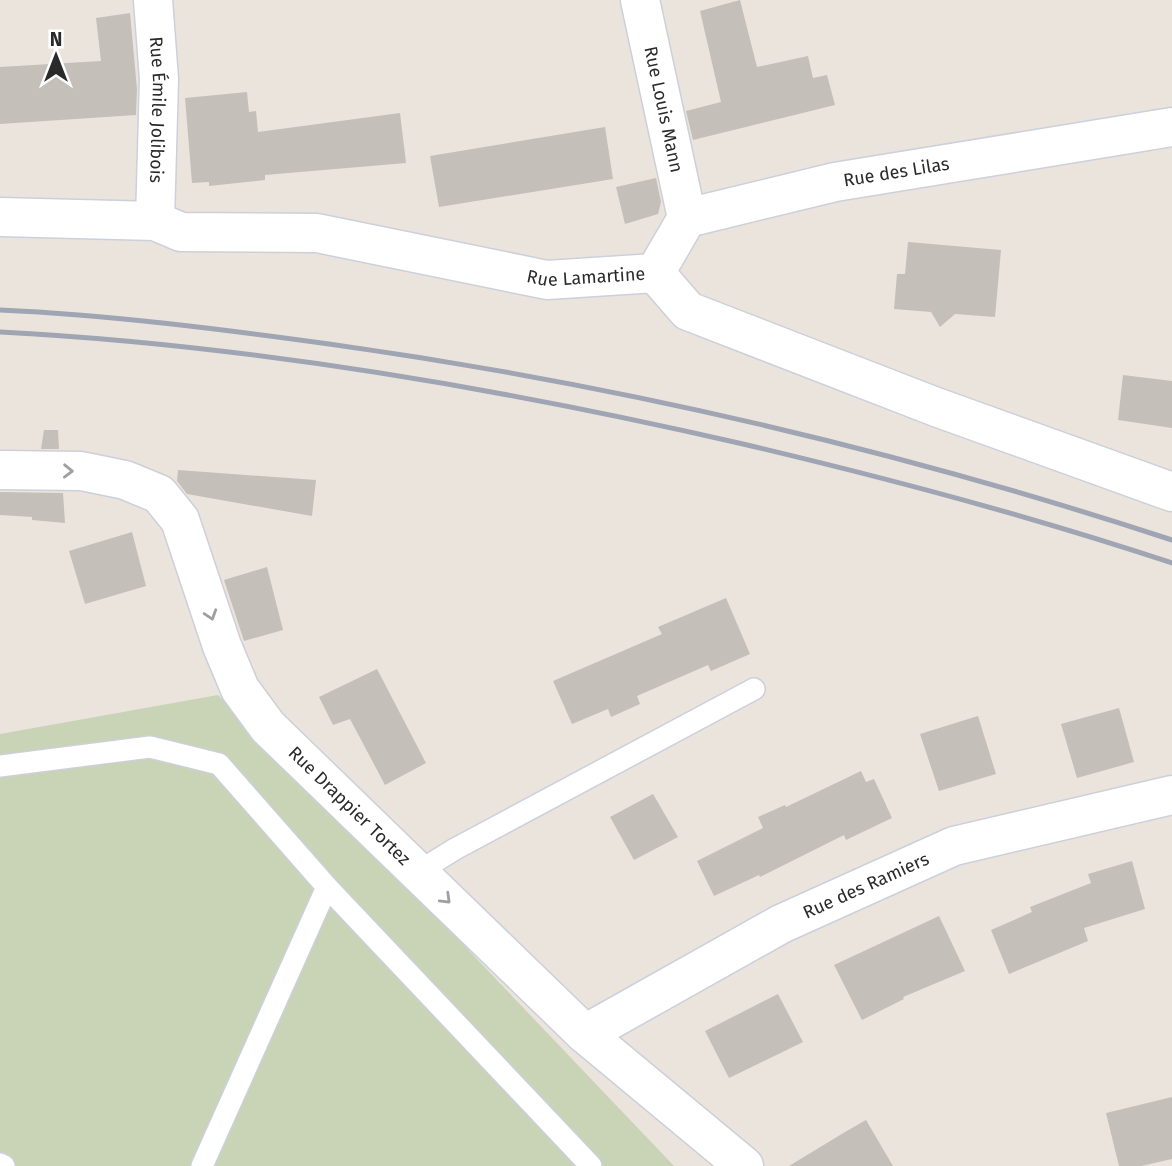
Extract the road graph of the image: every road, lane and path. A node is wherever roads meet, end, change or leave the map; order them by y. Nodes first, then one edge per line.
1 (153, 0) edge
2 (640, 0) edge
3 (1172, 127) edge
4 (0, 217) edge
5 (687, 218) junction
6 (155, 221) junction
7 (655, 273) junction
8 (0, 470) edge
9 (1172, 492) edge
10 (754, 689) dead end
11 (0, 766) edge
12 (1172, 795) edge
13 (418, 872) junction
14 (327, 887) junction
15 (585, 1034) junction
16 (202, 1166) edge
17 (591, 1166) edge
18 (744, 1166) edge

1 - 6 street, Rue Émile Jolibois
2 - 5 street, Rue Louis Mann
3 - 5 street, Rue des Lilas
4 - 6 street, Rue Lamartine
5 - 7 street
6 - 7 street, Rue Lamartine
7 - 9 street, Rue Lamartine
8 -> 13 street, Rue Drappier Tortez
10 - 13 lane
11 - 14 lane
12 - 15 street, Rue des Ramiers
13 -> 15 street, Rue Drappier Tortez
14 - 16 lane
14 - 17 lane
15 - 18 street, Rue Drappier Tortez

